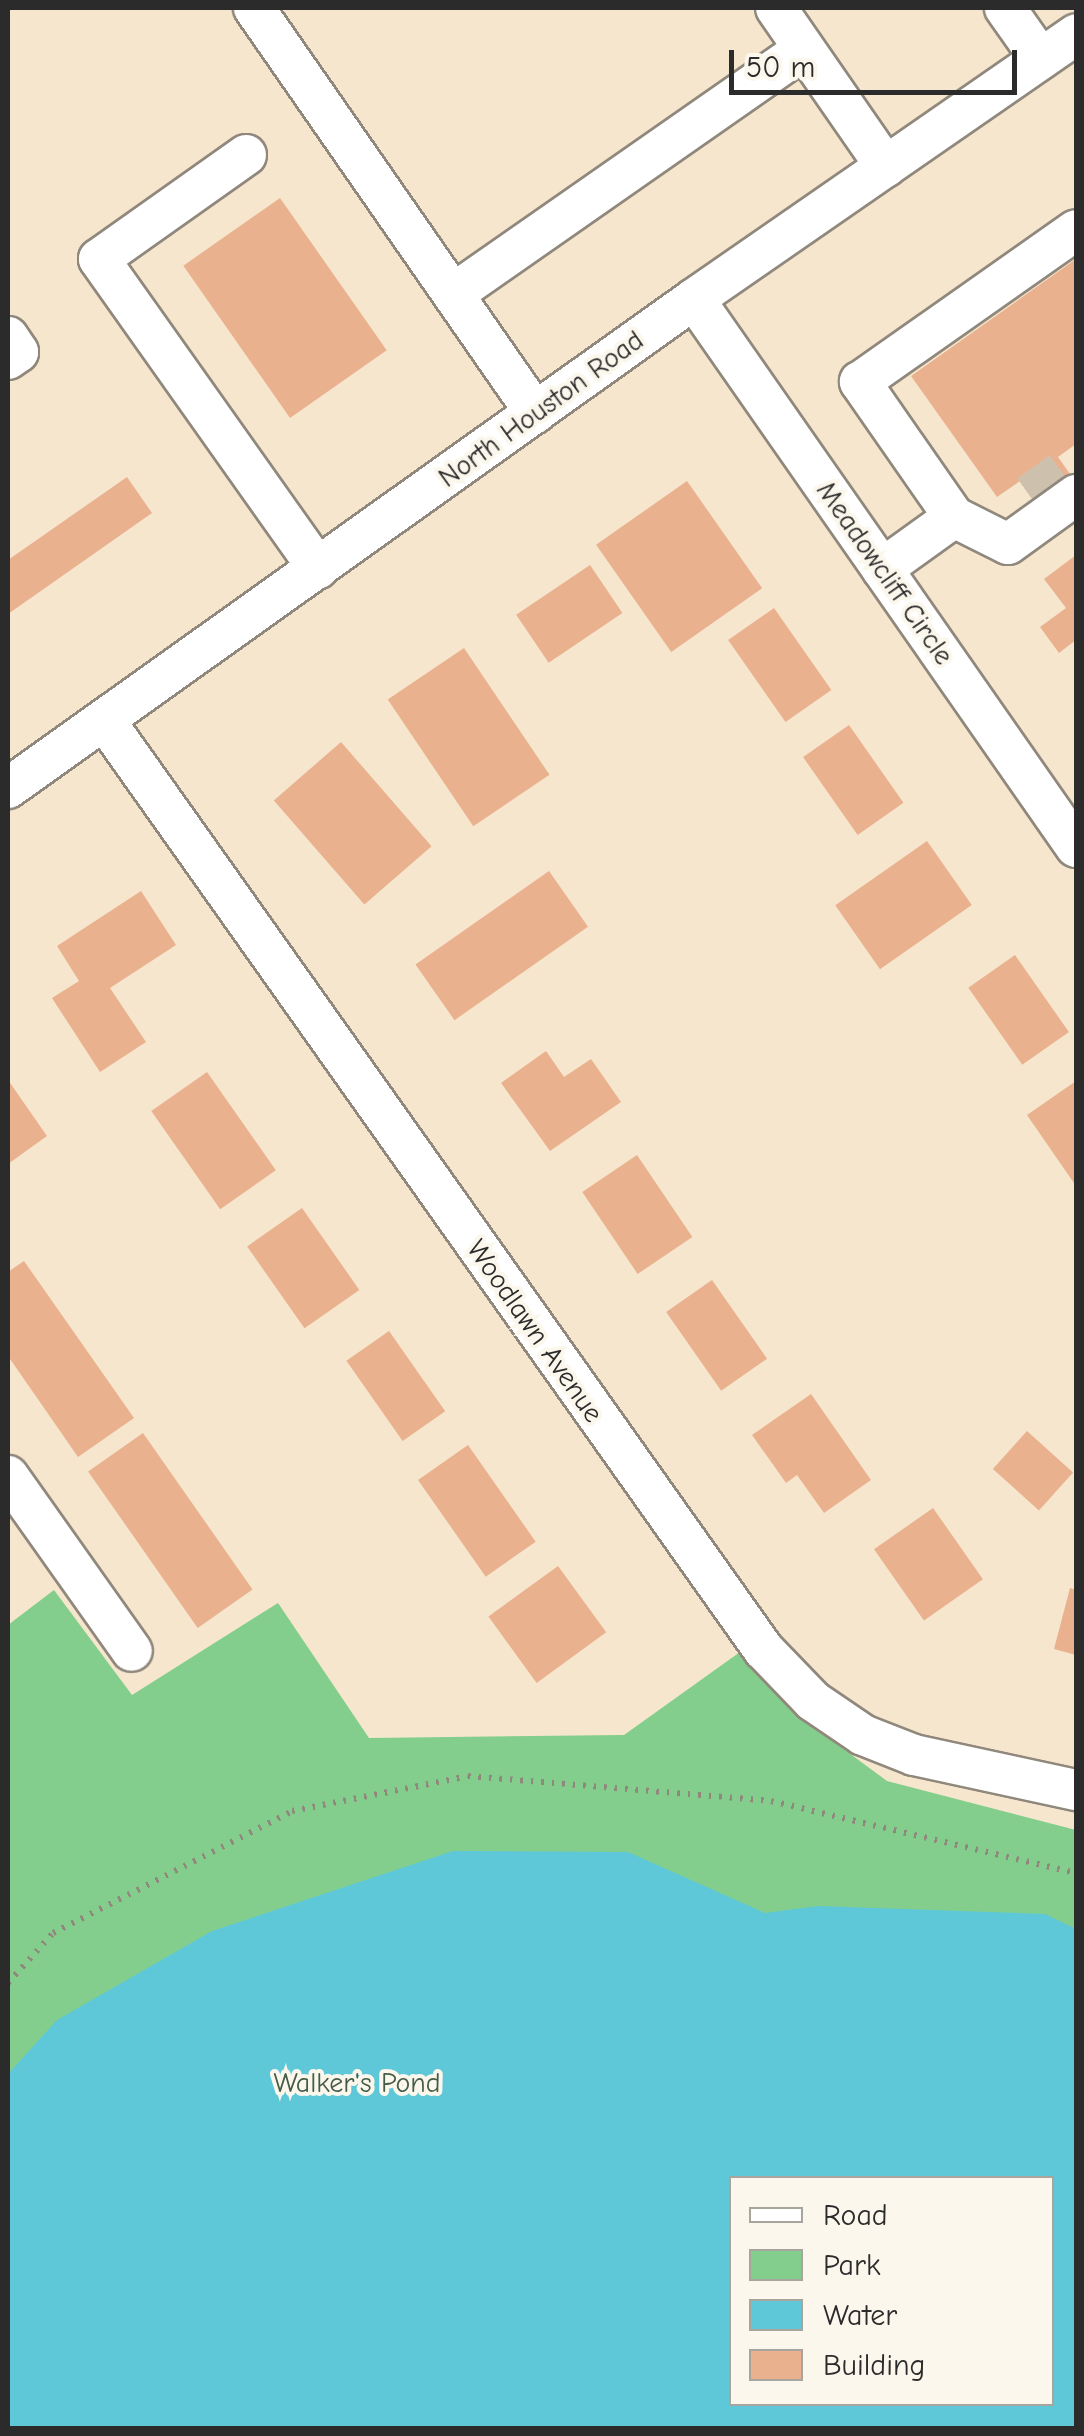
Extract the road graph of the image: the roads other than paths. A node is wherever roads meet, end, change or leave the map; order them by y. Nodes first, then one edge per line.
1 (254, 8) edge
2 (776, 8) edge
3 (1005, 8) edge
4 (804, 48) junction
5 (1065, 48) edge
6 (246, 156) dead end
7 (886, 166) junction
8 (1076, 230) edge
9 (453, 294) junction
10 (694, 299) junction
11 (8, 336) edge
12 (8, 360) edge
13 (536, 413) junction
14 (1073, 477) edge
15 (1030, 494) tunnel mouth
16 (954, 518) junction
17 (1008, 544) junction
18 (318, 568) junction
19 (882, 569) junction
20 (105, 722) junction
21 (8, 788) edge
22 (1076, 847) edge
23 (8, 1476) edge
24 (132, 1651) dead end
25 (1076, 1790) edge

1 - 9 street
2 - 4 street
3 - 5 street
4 - 7 street
4 - 9 street
5 - 7 street, North Houston Road
6 - 18 street
7 - 10 street, North Houston Road
8 - 16 street
9 - 13 street
10 - 13 street, North Houston Road
10 - 19 street, Meadowcliff Circle
11 - 12 street
13 - 18 street, North Houston Road
14 - 17 street
15 - 17 street
16 - 17 street
16 - 19 street
18 - 20 street, North Houston Road
19 - 22 street, Meadowcliff Circle
20 - 21 street, North Houston Road
20 - 25 street, Woodlawn Avenue
23 - 24 street

